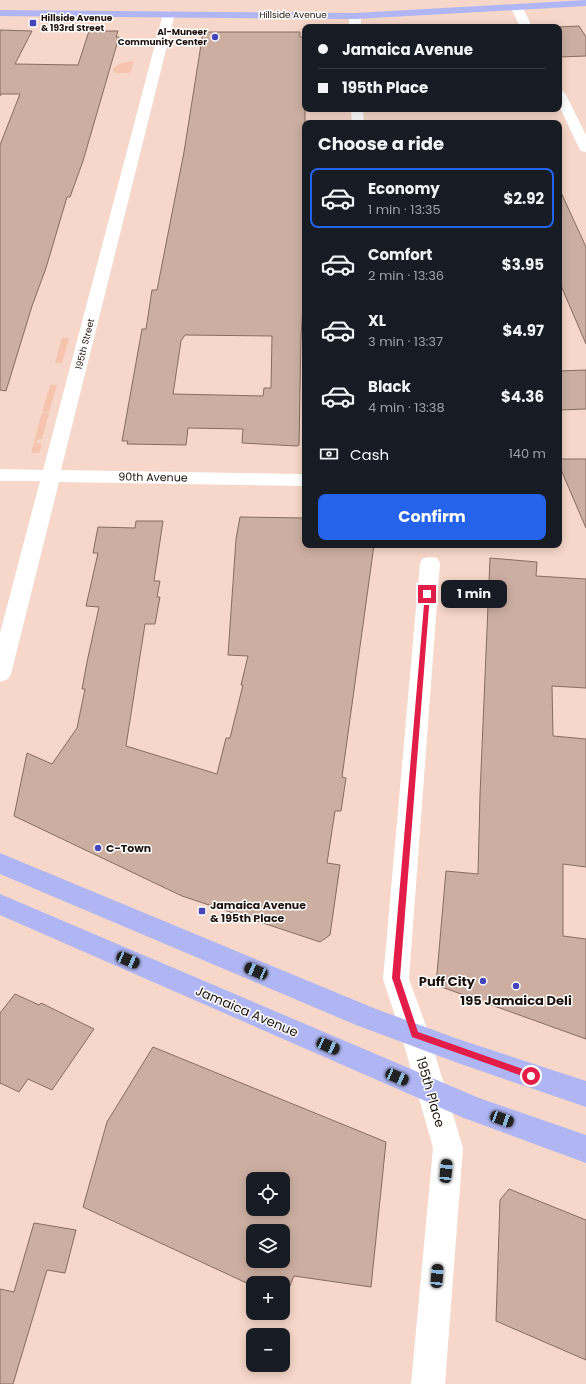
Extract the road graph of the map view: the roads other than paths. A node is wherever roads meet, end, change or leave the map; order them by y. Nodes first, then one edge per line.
1 (586, 3) edge
2 (517, 8) junction
3 (0, 13) edge
4 (169, 14) junction
5 (355, 21) edge
6 (525, 24) edge
7 (562, 99) edge
8 (586, 148) edge
9 (0, 475) edge
10 (52, 475) junction
11 (302, 480) edge
12 (430, 563) dead end
13 (0, 674) edge
14 (0, 863) edge
15 (0, 904) edge
16 (415, 1034) junction
17 (431, 1091) junction
18 (586, 1094) edge
19 (586, 1150) edge
20 (428, 1384) edge

1 - 2 main road, Hillside Avenue
2 - 5 main road, Hillside Avenue
2 - 6 street
3 - 4 main road, Hillside Avenue
4 - 5 main road, Hillside Avenue
4 - 10 street, 195th Street
7 - 8 street
9 - 10 street, 90th Avenue
10 - 11 street, 90th Avenue
10 - 13 street, 195th Street
12 - 16 street, 195th Place
14 - 16 main road
15 - 17 main road, Jamaica Avenue
16 - 17 street, 195th Place
16 - 18 main road
17 - 19 main road, Jamaica Avenue
17 - 20 street, 195th Place

